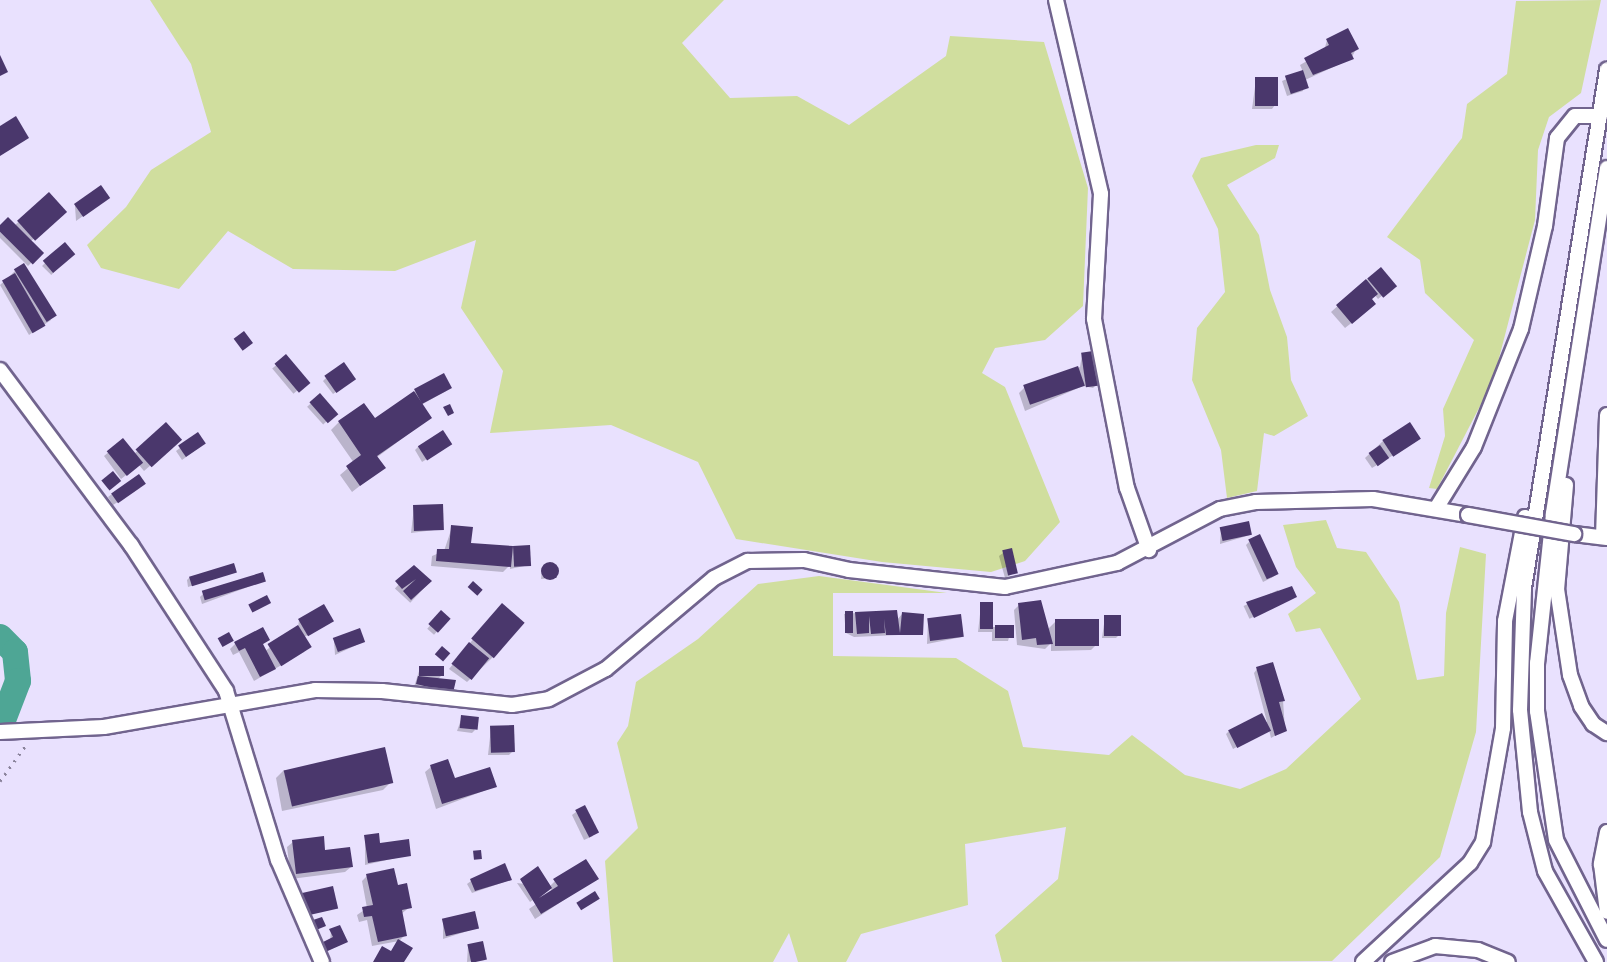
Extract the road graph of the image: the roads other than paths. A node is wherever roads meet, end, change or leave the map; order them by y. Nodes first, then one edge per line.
1 (1056, 0) edge
2 (1607, 70) edge
3 (1600, 116) junction
4 (1607, 168) edge
5 (0, 370) edge
6 (1552, 397) junction
7 (1572, 413) junction
8 (1607, 415) edge
9 (1606, 488) edge
10 (1437, 507) junction
11 (1605, 538) edge
12 (1149, 550) junction
13 (231, 704) junction
14 (7, 732) edge
15 (1607, 733) edge
16 (1607, 832) edge
17 (1607, 912) edge
18 (1607, 940) edge
19 (322, 962) edge
20 (1363, 962) edge
21 (1392, 962) edge
22 (1508, 962) edge
23 (1596, 962) edge

1 - 12 street
2 - 3 street
3 - 6 street
3 - 10 street
4 - 7 street
5 - 13 street
6 - 20 street
6 - 23 street
7 - 15 street
7 - 18 street
8 - 9 street
9 - 11 street
10 - 11 street, bridge
10 - 12 street
12 - 13 street
13 - 14 street
13 - 19 street
16 - 17 street
21 - 22 street

